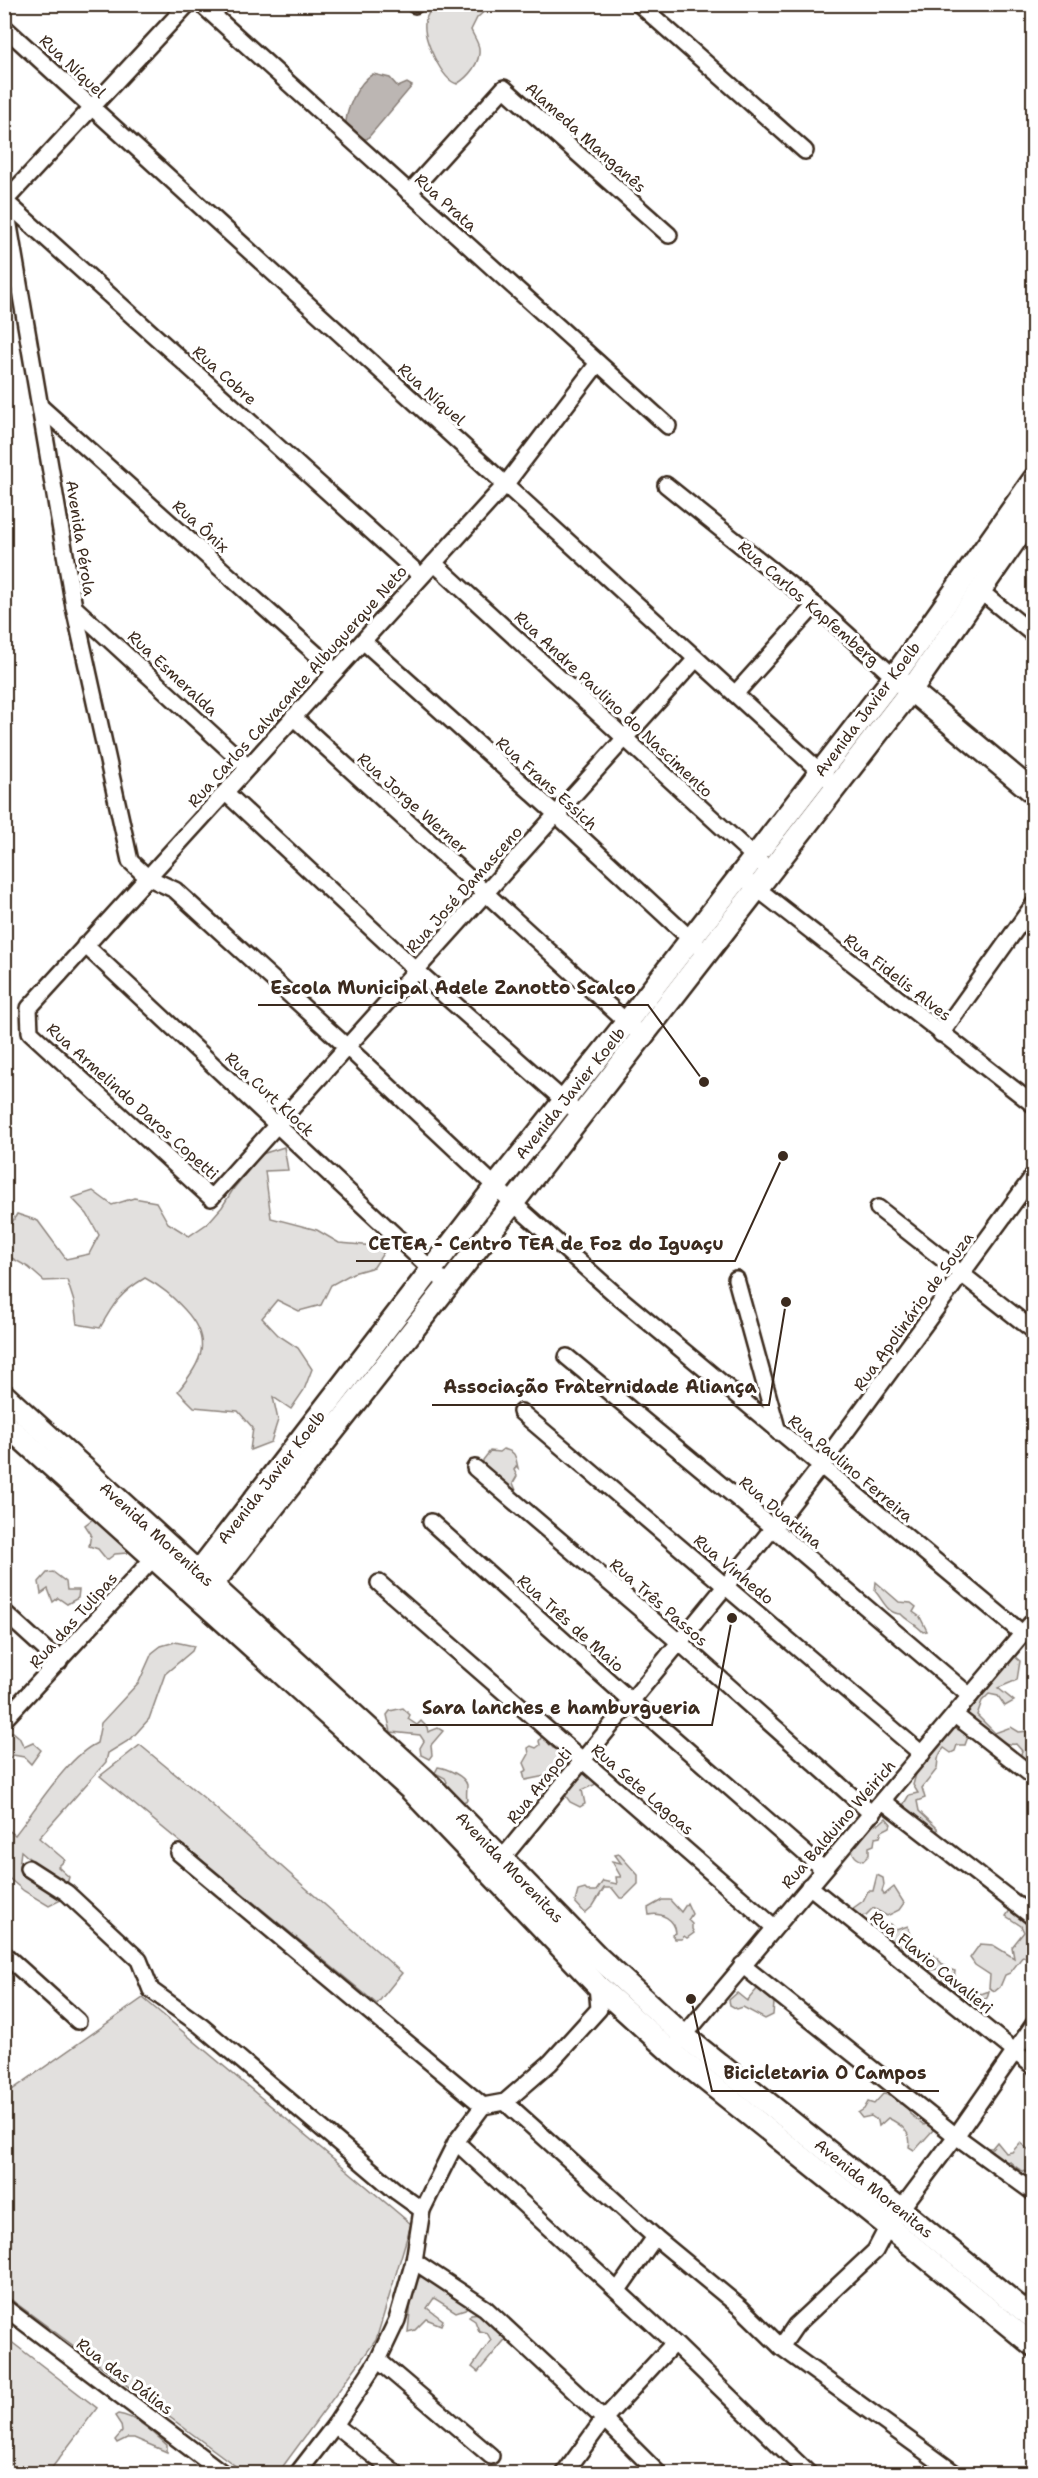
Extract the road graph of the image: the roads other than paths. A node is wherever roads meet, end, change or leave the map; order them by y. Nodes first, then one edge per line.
1 (188, 4) edge
2 (201, 4) edge
3 (639, 4) edge
4 (4, 27) edge
5 (93, 109) junction
6 (805, 151) dead end
7 (410, 193) junction
8 (5, 200) edge
9 (669, 235) dead end
10 (598, 363) junction
11 (42, 408) junction
12 (668, 426) dead end
13 (1034, 479) edge
14 (505, 485) junction
15 (666, 485) dead end
16 (1034, 513) edge
17 (434, 563) junction
18 (422, 576) junction
19 (980, 590) junction
20 (815, 605) junction
21 (74, 607) junction
22 (1034, 635) edge
23 (363, 641) junction
24 (696, 659) junction
25 (335, 671) junction
26 (894, 676) junction
27 (911, 690) junction
28 (735, 694) junction
29 (293, 717) junction
30 (624, 739) junction
31 (248, 766) junction
32 (828, 779) junction
33 (225, 792) junction
34 (1034, 793) edge
35 (556, 814) junction
36 (755, 873) junction
37 (147, 877) junction
38 (486, 893) junction
39 (1034, 904) edge
40 (85, 945) junction
41 (698, 946) junction
42 (416, 970) junction
43 (634, 1029) junction
44 (30, 1032) joint
45 (941, 1034) junction
46 (347, 1047) junction
47 (564, 1101) junction
48 (1034, 1105) edge
49 (581, 1115) junction
50 (276, 1125) junction
51 (1034, 1175) edge
52 (496, 1186) junction
53 (211, 1198) joint
54 (513, 1203) junction
55 (878, 1209) dead end
56 (431, 1269) junction
57 (962, 1274) junction
58 (736, 1279) dead end
59 (448, 1285) junction
60 (1034, 1330) edge
61 (567, 1357) dead end
62 (4, 1395) edge
63 (521, 1412) dead end
64 (4, 1423) edge
65 (778, 1432) junction
66 (820, 1467) junction
67 (475, 1468) dead end
68 (431, 1522) dead end
69 (773, 1528) junction
70 (160, 1551) junction
71 (379, 1583) dead end
72 (199, 1586) junction
73 (727, 1586) junction
74 (4, 1612) edge
75 (1030, 1626) edge
76 (680, 1643) junction
77 (59, 1662) junction
78 (970, 1696) junction
79 (631, 1701) junction
80 (955, 1715) junction
81 (4, 1720) edge
82 (922, 1754) junction
83 (583, 1760) junction
84 (1034, 1777) edge
85 (883, 1801) junction
86 (872, 1814) junction
87 (179, 1853) dead end
88 (496, 1866) junction
89 (28, 1868) dead end
90 (823, 1869) junction
91 (808, 1886) junction
92 (1034, 1918) edge
93 (774, 1928) junction
94 (4, 1954) edge
95 (742, 1965) junction
96 (597, 1985) junction
97 (78, 2021) dead end
98 (1034, 2024) edge
99 (677, 2044) junction
100 (1014, 2051) junction
101 (1034, 2067) edge
102 (505, 2102) junction
103 (483, 2106) junction
104 (956, 2136) junction
105 (456, 2142) junction
106 (1034, 2193) edge
107 (422, 2210) junction
108 (894, 2217) junction
109 (655, 2237) junction
110 (414, 2261) junction
111 (618, 2290) junction
112 (4, 2307) edge
113 (1034, 2319) edge
114 (674, 2343) junction
115 (1034, 2346) edge
116 (781, 2347) junction
117 (378, 2360) junction
118 (604, 2419) junction
119 (335, 2425) junction
120 (491, 2456) dead end
121 (224, 2474) edge
122 (297, 2474) edge
123 (397, 2474) edge
124 (564, 2474) edge
125 (659, 2474) edge
126 (809, 2474) edge
127 (956, 2474) edge

1 - 5 street
2 - 7 street, Rua Prata
3 - 6 street
4 - 5 street, Rua Níquel
5 - 8 street
5 - 14 street, Rua Níquel
7 - 9 street, Alameda Manganês
7 - 10 street, Rua Prata
8 - 11 street, Avenida Pérola
8 - 18 street, Rua Cobre
10 - 12 street, Rua Prata
10 - 14 street, Rua Carlos Calvacante Albuquerque Neto
11 - 21 street, Avenida Pérola
11 - 25 street, Rua Ônix
13 - 26 street, Avenida Javier Koelb
14 - 17 street, Rua Carlos Calvacante Albuquerque Neto
14 - 24 street, Rua Níquel
15 - 20 street, Rua Carlos Kapfemberg
16 - 19 street, Avenida Javier Koelb
17 - 18 street, Rua Carlos Calvacante Albuquerque Neto
17 - 30 street, Rua Andre Paulino do Nascimento
18 - 23 street, Rua Carlos Calvacante Albuquerque Neto
19 - 22 street
19 - 27 street, Avenida Javier Koelb
20 - 26 street, Rua Carlos Kapfemberg
20 - 28 street
21 - 31 street, Rua Esmeralda
21 - 37 street, Avenida Pérola
23 - 25 street, Rua Carlos Calvacante Albuquerque Neto
23 - 35 street, Rua Frans Essich
24 - 28 street, Rua Níquel
24 - 30 street, Rua José Damasceno
25 - 29 street, Rua Carlos Calvacante Albuquerque Neto
26 - 27 street, Rua Carlos Kapfemberg
26 - 32 street, Avenida Javier Koelb
27 - 32 street, Avenida Javier Koelb
27 - 34 street, Rua Carlos Kapfemberg
28 - 32 street, Rua Níquel
29 - 31 street, Rua Carlos Calvacante Albuquerque Neto
29 - 38 street, Rua Jorge Werner
30 - 35 street, Rua José Damasceno
30 - 36 street, Rua Andre Paulino do Nascimento
31 - 33 street, Rua Carlos Calvacante Albuquerque Neto
32 - 36 street, Avenida Javier Koelb
33 - 37 street, Rua Carlos Calvacante Albuquerque Neto
33 - 42 street
35 - 38 street, Rua José Damasceno
35 - 41 street, Rua Frans Essich
36 - 41 street, Avenida Javier Koelb
36 - 45 street, Rua Fidelis Alves
37 - 40 street, Rua Carlos Calvacante Albuquerque Neto
37 - 46 street, Rua Paulino Ferreira
38 - 42 street, Rua José Damasceno
38 - 43 street, Rua Jorge Werner
39 - 45 street
40 - 44 street, Rua Carlos Calvacante Albuquerque Neto
40 - 50 street, Rua Curt Klock
41 - 43 street, Avenida Javier Koelb
42 - 46 street, Rua José Damasceno
42 - 47 street
43 - 47 street, Avenida Javier Koelb
43 - 49 street, Avenida Javier Koelb
44 - 53 street, Rua Armelindo Daros Copetti
45 - 48 street, Rua Fidelis Alves
46 - 50 street, Rua José Damasceno
46 - 52 street, Rua Paulino Ferreira
47 - 49 street
47 - 52 street, Avenida Javier Koelb
49 - 54 street, Avenida Javier Koelb
50 - 53 street, Rua José Damasceno
50 - 56 street, Rua Curt Klock
51 - 57 street, Rua Apolinário de Souza
52 - 54 street, Rua Paulino Ferreira
52 - 56 street, Avenida Javier Koelb
54 - 59 street, Avenida Javier Koelb
54 - 65 street, Rua Paulino Ferreira
55 - 57 street
56 - 59 street, Rua Curt Klock
56 - 72 street, Avenida Javier Koelb
57 - 60 street
57 - 66 street, Rua Apolinário de Souza
58 - 65 street
59 - 72 street, Avenida Javier Koelb
61 - 69 street, Rua Duartina
62 - 70 street, Avenida Morenitas
63 - 73 street, Rua Vinhedo
64 - 70 street, Avenida Morenitas
65 - 66 street, Rua Paulino Ferreira
66 - 69 street, Rua Arapoti
66 - 75 street, Rua Paulino Ferreira
67 - 76 street, Rua Três Passos
68 - 79 street, Rua Três de Maio
69 - 73 street, Rua Arapoti
69 - 78 street, Rua Duartina
70 - 72 street, Avenida Morenitas
70 - 77 street, Rua das Tulipas
71 - 83 street, Rua Sete Lagoas
72 - 88 street, Avenida Morenitas
73 - 76 street, Rua Arapoti
73 - 82 street, Rua Vinhedo
74 - 77 street
75 - 78 street, Rua Balduino Weirich
76 - 79 street, Rua Arapoti
76 - 86 street, Rua Três Passos
77 - 81 street, Rua das Tulipas
78 - 80 street, Rua Balduino Weirich
79 - 83 street, Rua Arapoti
79 - 90 street, Rua Três de Maio
80 - 82 street, Rua Balduino Weirich
80 - 84 street
82 - 85 street, Rua Balduino Weirich
83 - 88 street, Rua Arapoti
83 - 93 street, Rua Sete Lagoas
85 - 86 street, Rua Balduino Weirich
85 - 92 street
86 - 90 street, Rua Balduino Weirich
87 - 103 street
88 - 96 street, Avenida Morenitas
88 - 99 street, Avenida Morenitas
89 - 107 street
90 - 91 street, Rua Balduino Weirich
91 - 93 street, Rua Balduino Weirich
91 - 100 street, Rua Flavio Cavalieri
93 - 95 street, Rua Balduino Weirich
94 - 97 street
95 - 99 street, Rua Balduino Weirich
95 - 104 street
96 - 99 street, Avenida Morenitas
96 - 102 street
98 - 100 street
99 - 108 street, Avenida Morenitas
100 - 101 street, Rua Flavio Cavalieri
100 - 104 street
102 - 103 street
102 - 109 street
103 - 105 street
104 - 106 street
104 - 108 street
105 - 107 street
105 - 111 street
107 - 110 street
108 - 113 street, Avenida Morenitas
108 - 115 street, Avenida Morenitas
108 - 116 street
109 - 111 street
109 - 116 street
110 - 117 street
110 - 118 street
111 - 114 street
112 - 121 street, Rua das Dálias
114 - 118 street
114 - 126 street
116 - 127 street
117 - 119 street
117 - 120 street
118 - 124 street
118 - 125 street
119 - 122 street
119 - 123 street

